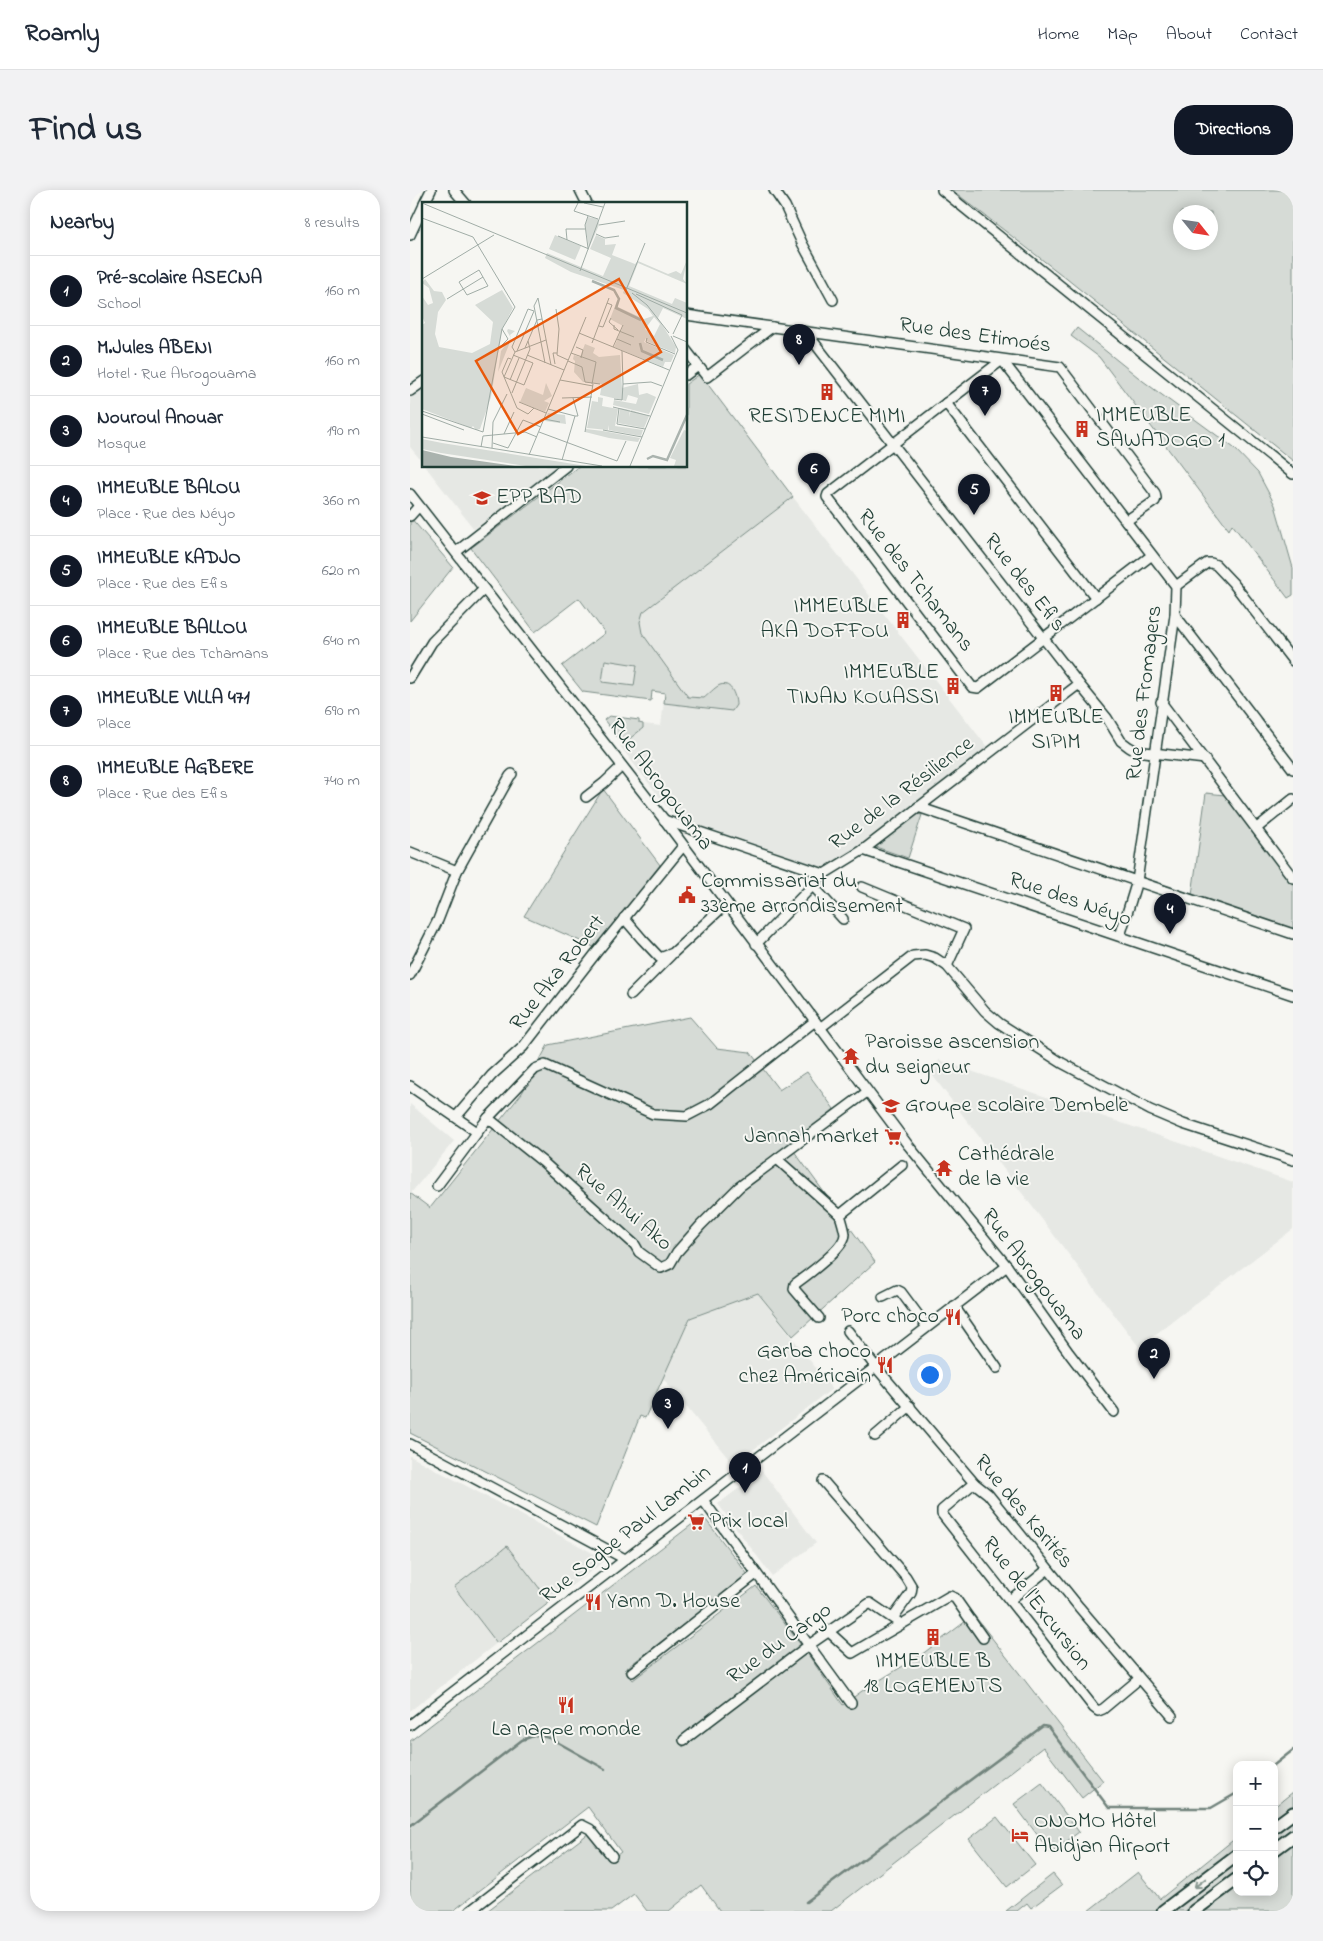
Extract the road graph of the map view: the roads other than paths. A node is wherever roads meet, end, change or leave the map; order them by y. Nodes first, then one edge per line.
1 (431, 190) edge
2 (454, 190) edge
3 (580, 190) edge
4 (774, 190) edge
5 (942, 190) edge
6 (425, 202) edge
7 (464, 202) edge
8 (586, 202) edge
9 (422, 208) edge
10 (410, 235) edge
11 (833, 300) dead end
12 (688, 315) edge
13 (772, 327) junction
14 (806, 332) junction
15 (688, 353) edge
16 (1002, 360) junction
17 (698, 366) junction
18 (688, 374) edge
19 (422, 382) edge
20 (410, 391) edge
21 (946, 402) junction
22 (892, 444) junction
23 (563, 468) edge
24 (1293, 474) edge
25 (410, 494) edge
26 (419, 506) junction
27 (410, 516) edge
28 (1126, 521) junction
29 (456, 552) junction
30 (1152, 555) junction
31 (1176, 586) junction
32 (484, 589) junction
33 (1096, 598) junction
34 (1176, 615) junction
35 (1043, 638) junction
36 (1293, 661) edge
37 (410, 678) edge
38 (1079, 684) junction
39 (1161, 702) junction
40 (1156, 754) junction
41 (1205, 759) junction
42 (622, 766) junction
43 (1293, 769) edge
44 (512, 774) dead end
45 (586, 797) dead end
46 (1293, 799) edge
47 (918, 807) junction
48 (664, 820) junction
49 (1257, 828) junction
50 (683, 846) junction
51 (863, 850) junction
52 (410, 852) edge
53 (457, 871) junction
54 (824, 874) junction
55 (1293, 878) edge
56 (1137, 881) junction
57 (813, 886) junction
58 (862, 887) dead end
59 (726, 904) junction
60 (624, 918) junction
61 (843, 919) dead end
62 (1293, 934) edge
63 (1120, 936) junction
64 (756, 944) junction
65 (673, 953) junction
66 (947, 966) junction
67 (410, 975) edge
68 (631, 995) dead end
69 (1293, 995) edge
70 (817, 1025) junction
71 (410, 1086) edge
72 (867, 1092) junction
73 (456, 1117) junction
74 (488, 1118) junction
75 (477, 1132) junction
76 (777, 1159) junction
77 (1293, 1160) edge
78 (902, 1165) dead end
79 (437, 1186) dead end
80 (840, 1214) junction
81 (1007, 1266) junction
82 (883, 1297) dead end
83 (954, 1306) junction
84 (819, 1318) dead end
85 (927, 1327) junction
86 (848, 1331) dead end
87 (875, 1366) junction
88 (997, 1368) dead end
89 (910, 1406) junction
90 (1114, 1412) dead end
91 (875, 1436) dead end
92 (410, 1444) edge
93 (823, 1481) dead end
94 (974, 1483) junction
95 (703, 1500) junction
96 (625, 1560) junction
97 (1048, 1568) junction
98 (756, 1574) junction
99 (1010, 1600) junction
100 (897, 1621) junction
101 (828, 1632) junction
102 (983, 1638) dead end
103 (809, 1645) junction
104 (632, 1672) dead end
105 (1139, 1679) junction
106 (851, 1702) dead end
107 (1172, 1716) dead end
108 (410, 1725) edge
109 (684, 1740) dead end
110 (1293, 1813) edge
111 (1278, 1824) edge
112 (1293, 1836) edge
113 (1278, 1847) edge
114 (612, 1856) dead end
115 (1233, 1858) edge
116 (1233, 1882) edge
117 (470, 1911) edge
118 (1163, 1911) edge
119 (1194, 1911) edge

1 - 6 street
2 - 7 street
3 - 8 street
4 - 11 street
5 - 24 street
9 - 10 street
12 - 13 street, Rue des Etimoés
13 - 14 street, Rue des Etimoés
13 - 17 street
14 - 16 street, Rue des Etimoés
14 - 22 street, Rue des Efis
15 - 17 street
16 - 21 street, Rue des Tchamans
16 - 28 street, Rue des Fromagers
16 - 28 street, Rue des Etimoés
17 - 18 street
19 - 20 street
21 - 22 street, Rue des Tchamans
21 - 33 street
22 - 35 street, Rue des Efis
22 - 35 street, Rue des Tchamans
23 - 29 street
25 - 26 street, Rue Abrogouama
26 - 27 street
26 - 29 street, Rue Abrogouama
28 - 30 street, Rue des Fromagers
29 - 32 street, Rue Abrogouama
30 - 31 street, Rue des Fromagers
30 - 33 street, Rue des Tchamans
31 - 34 street, Rue des Fromagers
31 - 36 street
32 - 37 street
32 - 42 street, Rue Abrogouama
33 - 35 street, Rue des Tchamans
34 - 39 street, Rue des Fromagers
34 - 43 street
35 - 38 street, Rue des Efis
38 - 40 street, Rue des Efis
38 - 47 street, Rue de la Résilience
39 - 40 street, Rue des Fromagers
39 - 41 street
40 - 41 street, Rue des Efis
40 - 56 street, Rue des Fromagers
41 - 49 street
42 - 45 street
42 - 48 street, Rue Abrogouama
44 - 53 street
46 - 49 street
47 - 51 street, Rue de la Résilience
47 - 56 street, Rue des Néyo
48 - 50 street, Rue Abrogouama
48 - 54 street
49 - 55 street
50 - 59 street, Rue Abrogouama
50 - 60 street, Rue Aka Robert
51 - 54 street, Rue de la Résilience
51 - 63 street, Rue des Néyo
52 - 53 street
53 - 67 street
54 - 57 street, Rue de la Résilience
56 - 62 street, Rue des Néyo
56 - 63 street, Rue des Fromagers
57 - 61 street
57 - 64 street, Rue de la Résilience
58 - 66 street
59 - 64 street, Rue Abrogouama
59 - 65 street
60 - 65 street
60 - 73 street, Rue Aka Robert
63 - 69 street, Rue des Néyo
64 - 70 street, Rue Abrogouama
65 - 68 street
66 - 70 street
66 - 77 street
70 - 72 street, Rue Abrogouama
70 - 74 street
71 - 73 street
72 - 76 street, Rue Ahui Ako
72 - 81 street, Rue Abrogouama
73 - 75 street
74 - 75 street
74 - 76 street, Rue Ahui Ako
75 - 79 street
76 - 80 street
78 - 80 street
80 - 84 street
81 - 83 street, Rue Sogbe Paul Lambin
81 - 90 street, Rue Abrogouama
82 - 85 street
83 - 85 street, Rue Sogbe Paul Lambin
83 - 88 street
85 - 87 street, Rue Sogbe Paul Lambin
86 - 87 street, Rue des Karités
87 - 89 street, Rue des Karités
87 - 95 street, Rue Sogbe Paul Lambin
89 - 91 street
89 - 94 street, Rue des Karités
92 - 96 street
93 - 100 street
94 - 97 street, Rue des Karités
94 - 99 street, Rue de l'Excursion
95 - 96 street, Rue Sogbe Paul Lambin
95 - 98 street
96 - 108 street, Rue Sogbe Paul Lambin
97 - 99 street
97 - 105 street, Rue des Karités
98 - 103 street
98 - 104 street
99 - 105 street, Rue de l'Excursion
100 - 101 street, Rue du Cargo
100 - 101 street
100 - 102 street
101 - 103 street, Rue du Cargo
103 - 106 street
103 - 109 street, Rue du Cargo
105 - 107 street, Rue des Karités
110 - 111 main road
112 - 113 main road
114 - 117 street
115 -> 118 main road
116 - 119 main road

